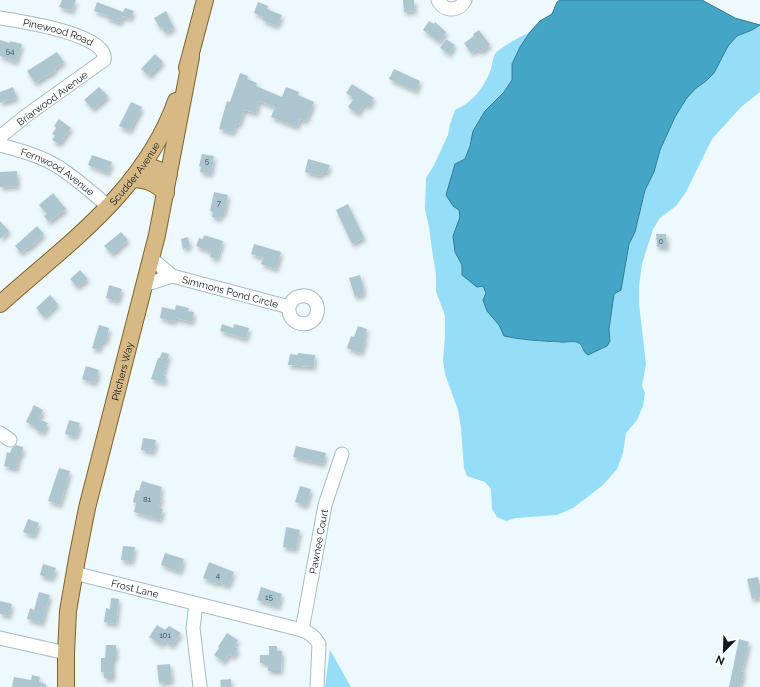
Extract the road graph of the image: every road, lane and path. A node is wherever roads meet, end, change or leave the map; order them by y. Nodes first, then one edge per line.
1 (205, 0) edge
2 (438, 0) edge
3 (465, 0) edge
4 (0, 18) edge
5 (191, 57) junction
6 (104, 60) joint
7 (0, 136) edge
8 (0, 145) edge
9 (143, 164) junction
10 (169, 174) junction
11 (132, 179) junction
12 (166, 193) junction
13 (109, 206) junction
14 (151, 258) junction
15 (172, 276) junction
16 (144, 285) junction
17 (0, 304) edge
18 (289, 307) dead end
19 (342, 454) dead end
20 (74, 573) junction
21 (196, 604) junction
22 (302, 630) junction
23 (0, 638) edge
24 (66, 653) junction
25 (66, 687) edge
26 (200, 687) edge
27 (318, 687) edge

1 - 5 main road, Scudder Avenue
2 - 3 street
4 - 6 street, Pinewood Road
5 - 9 main road, Scudder Avenue
5 - 10 main road, Pitchers Way
6 - 7 street, Briarwood Avenue
8 - 13 street, Fernwood Avenue
9 - 10 main road
9 - 11 main road, Scudder Avenue
10 - 12 main road, Pitchers Way
11 - 12 main road
11 - 13 main road, Scudder Avenue
12 - 14 main road, Pitchers Way
13 - 17 main road, Scudder Avenue
14 - 15 street, Simmons Pond Circle
14 - 16 main road, Pitchers Way
15 - 16 street, Simmons Pond Circle
15 - 18 street, Simmons Pond Circle
16 - 20 main road, Pitchers Way
19 - 22 street, Pawnee Court
20 - 21 street, Frost Lane
20 - 24 main road, Pitchers Way
21 - 22 street, Frost Lane
21 - 26 street
22 - 27 street
23 - 24 street
24 - 25 main road, Pitchers Way

